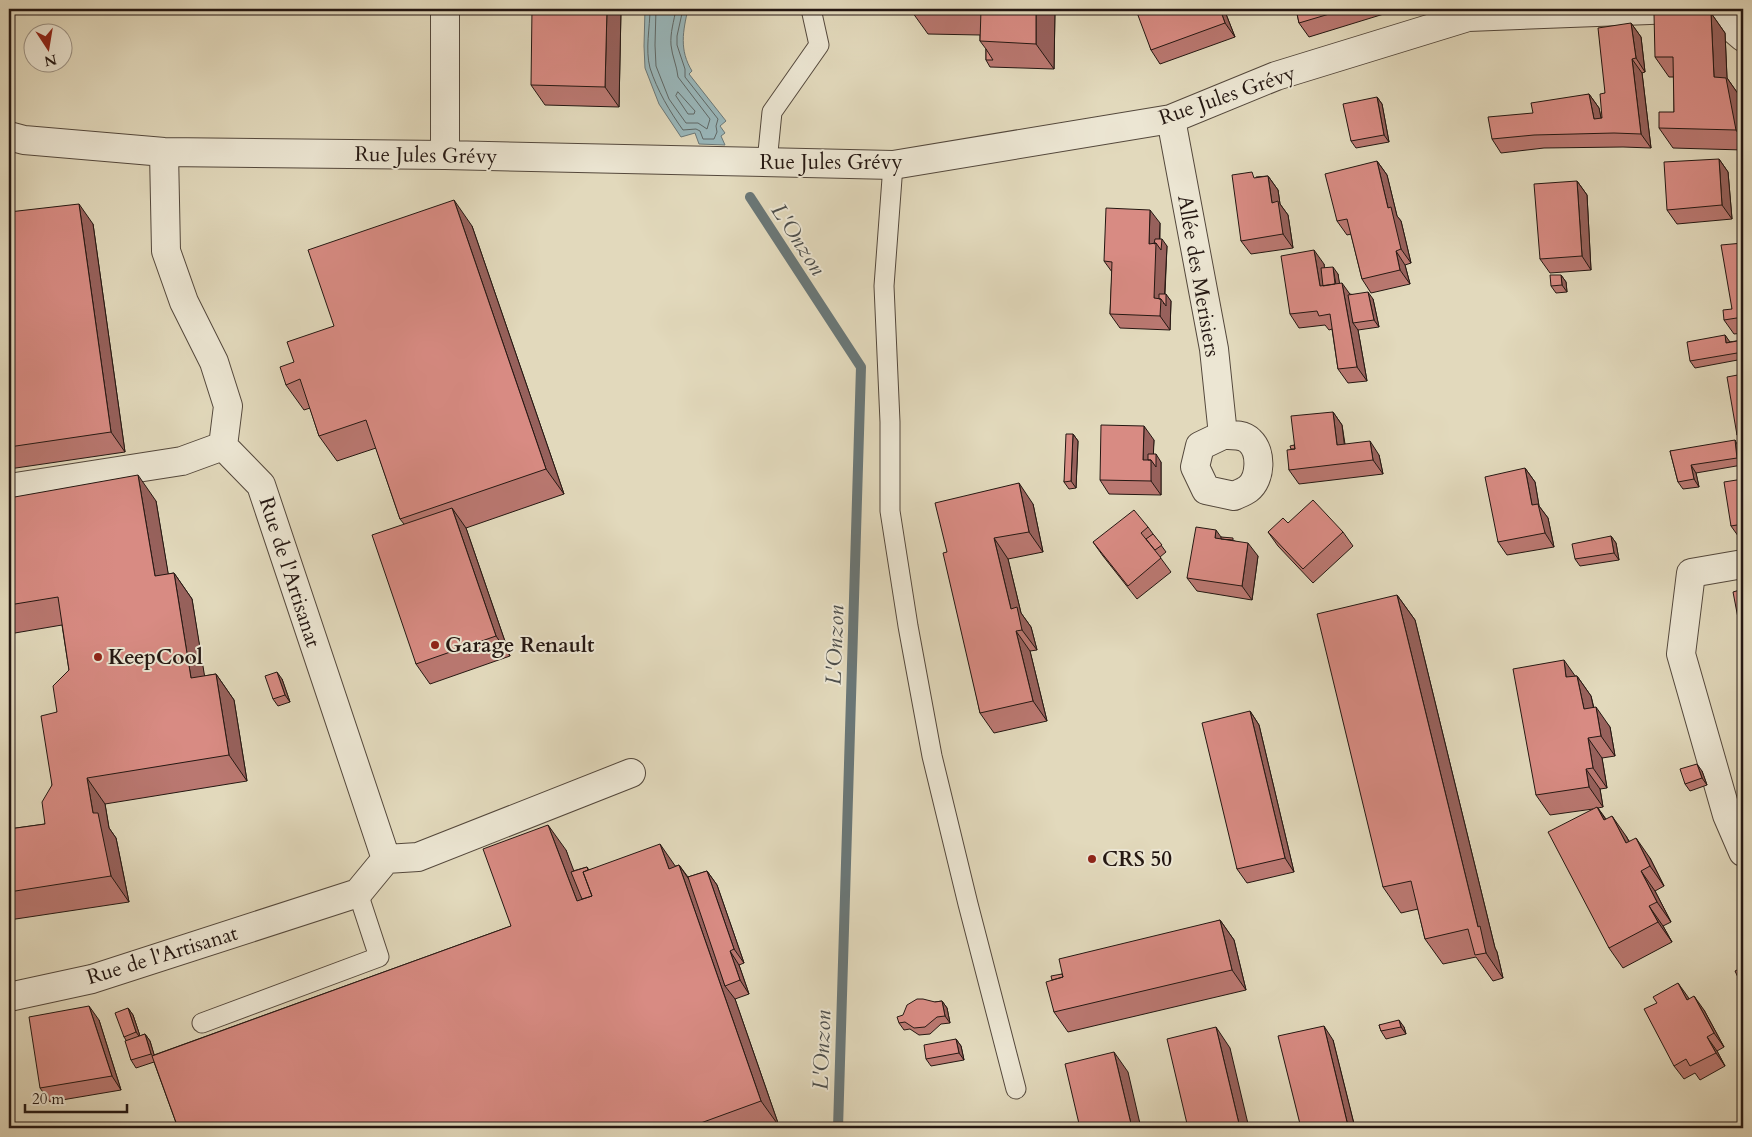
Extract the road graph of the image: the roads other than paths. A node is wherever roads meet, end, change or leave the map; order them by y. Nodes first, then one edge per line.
1 (445, 9) edge
2 (811, 9) edge
3 (1676, 9) edge
4 (1718, 9) edge
5 (1743, 37) edge
6 (1171, 119) junction
7 (14, 140) edge
8 (164, 152) junction
9 (445, 155) junction
10 (767, 162) junction
11 (893, 165) junction
12 (1223, 435) dead end
13 (223, 446) junction
14 (9, 488) edge
15 (1743, 564) edge
16 (631, 773) dead end
17 (1743, 852) edge
18 (386, 859) junction
19 (358, 893) junction
20 (9, 997) edge
21 (202, 1023) dead end
22 (1016, 1089) dead end

1 - 9 street
2 - 10 lane
3 - 6 street, Rue Jules Grévy
4 - 5 street
6 - 11 street, Rue Jules Grévy
6 - 12 street, Allée des Merisiers
7 - 8 street, Rue Jules Grévy
8 - 9 street, Rue Jules Grévy
8 - 13 street
9 - 10 street, Rue Jules Grévy
10 - 11 street, Rue Jules Grévy
11 - 22 lane
13 - 14 street
13 - 18 street, Rue de l'Artisanat
15 - 17 street
16 - 18 street
18 - 19 street
19 - 20 street, Rue de l'Artisanat
19 - 21 lane

